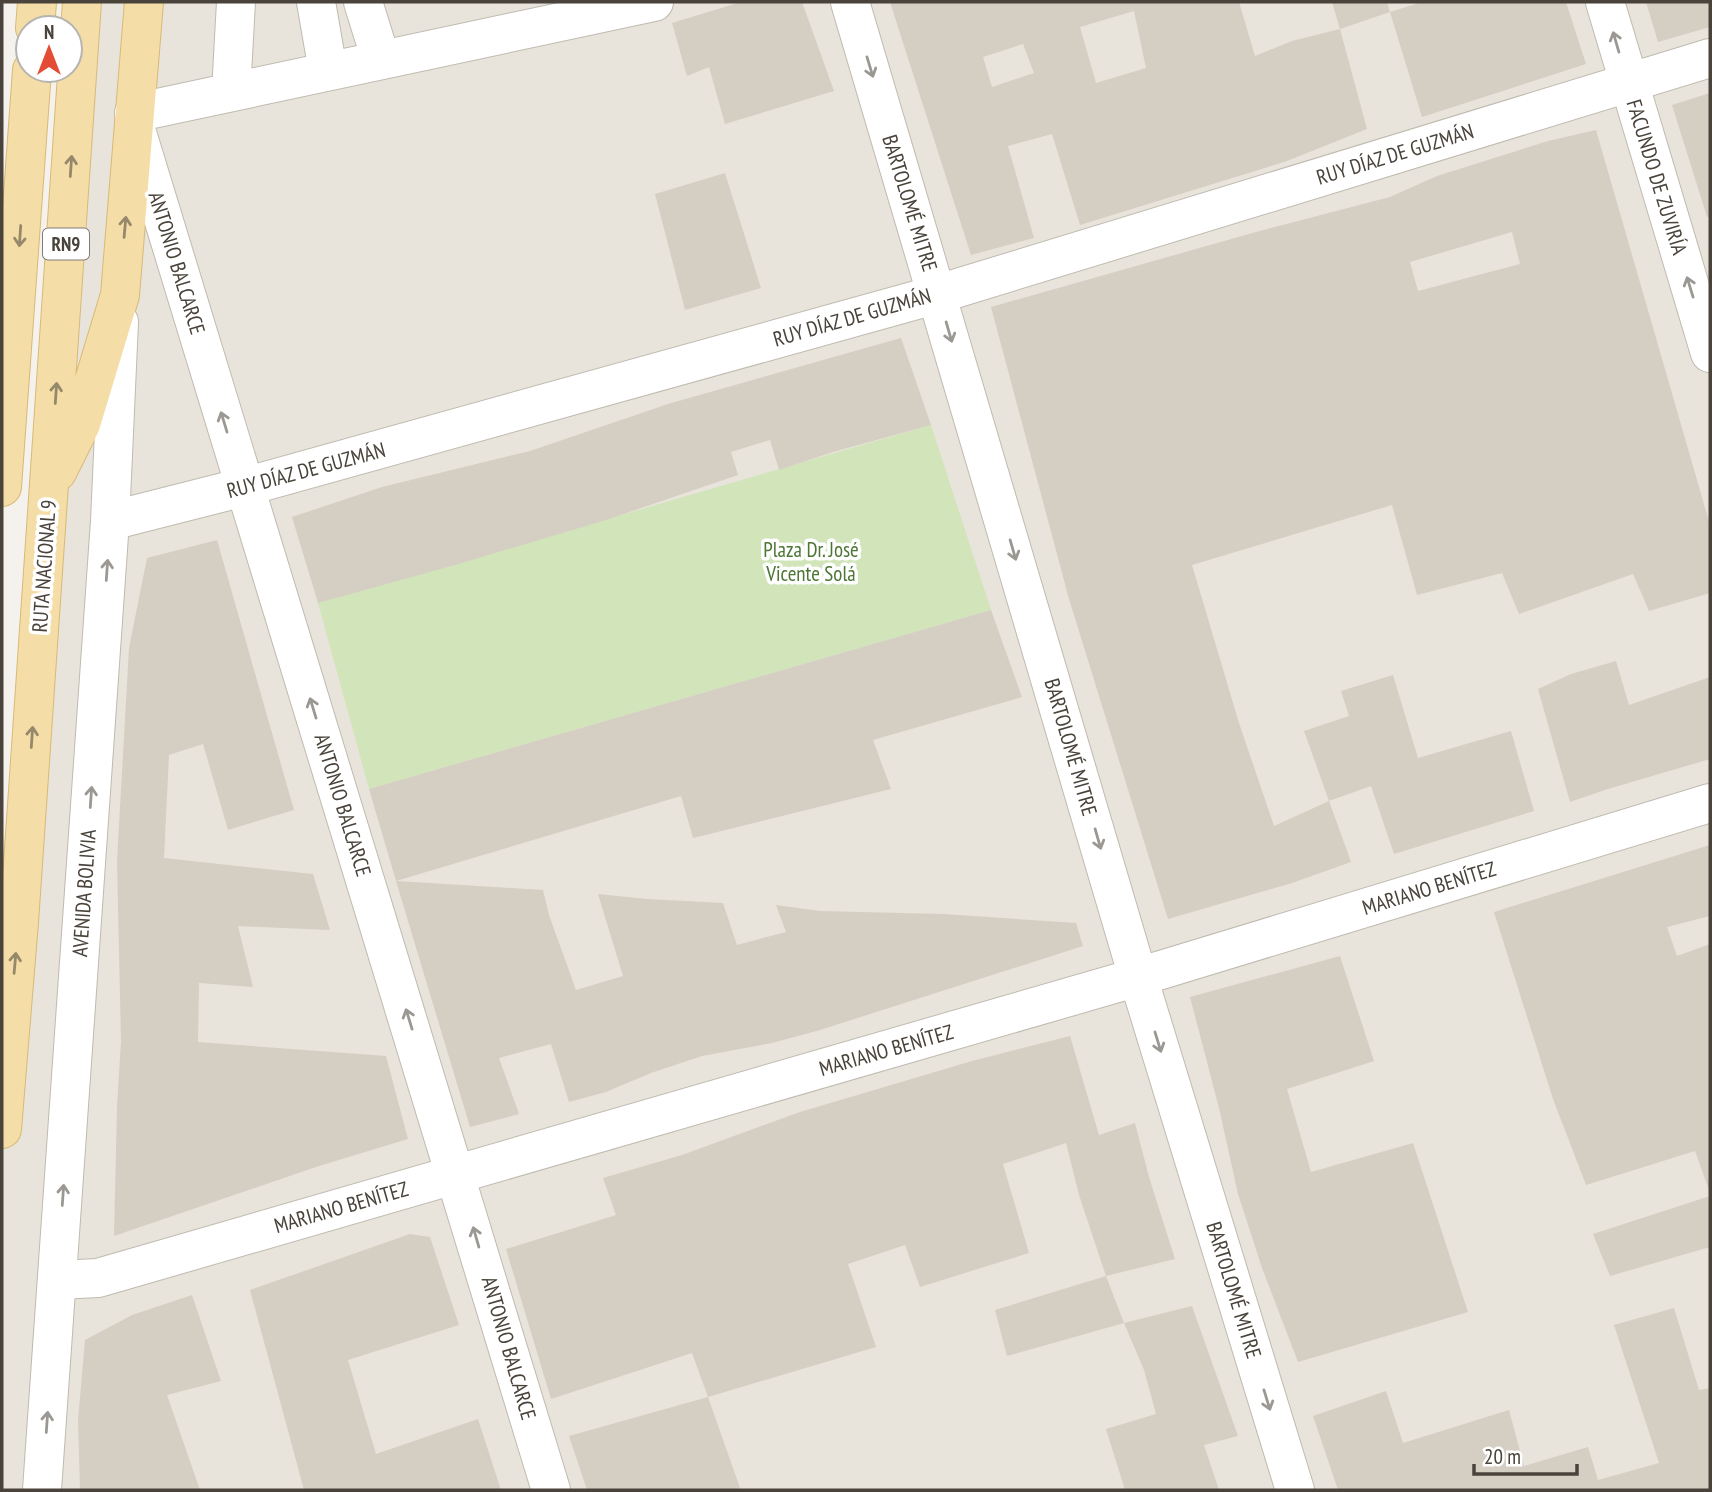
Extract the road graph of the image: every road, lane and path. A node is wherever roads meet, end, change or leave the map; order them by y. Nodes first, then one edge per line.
1 (82, 2) edge
2 (144, 2) edge
3 (236, 2) edge
4 (316, 2) edge
5 (363, 2) edge
6 (654, 2) edge
7 (850, 2) edge
8 (1605, 2) edge
9 (1710, 58) edge
10 (381, 60) junction
11 (328, 71) junction
12 (1628, 82) junction
13 (31, 84) edge
14 (231, 92) junction
15 (134, 117) junction
16 (938, 294) junction
17 (120, 295) junction
18 (1710, 352) edge
19 (2, 486) edge
20 (49, 486) junction
21 (244, 487) junction
22 (110, 522) junction
23 (1710, 803) edge
24 (1138, 977) junction
25 (2, 1129) edge
26 (458, 1174) junction
27 (58, 1280) junction
28 (42, 1490) edge
29 (551, 1490) edge
30 (1295, 1490) edge

20 -> 1 main road, RUTA NACIONAL 9 / RN9
2 - 15 main road
3 - 14 street
4 - 11 street
5 - 10 street
6 - 10 street
7 -> 16 street, BARTOLOMÉ MITRE
12 -> 8 street, FACUNDO DE ZUVIRÍA
9 - 12 street, RUY DÍAZ DE GUZMÁN
10 - 11 street
11 - 14 street
12 - 16 street, RUY DÍAZ DE GUZMÁN
18 -> 12 street, FACUNDO DE ZUVIRÍA
13 -> 19 main road, RN9
14 - 15 street
17 -> 15 main road
21 -> 15 street, ANTONIO BALCARCE
16 - 21 street, RUY DÍAZ DE GUZMÁN
16 -> 24 street, BARTOLOMÉ MITRE
17 - 20 main road
17 - 22 street, AVENIDA BOLIVIA
25 -> 20 main road, RUTA NACIONAL 9 / RN9
21 - 22 street, RUY DÍAZ DE GUZMÁN
26 -> 21 street, ANTONIO BALCARCE
27 -> 22 street, AVENIDA BOLIVIA
23 - 24 street, MARIANO BENÍTEZ
24 - 26 street, MARIANO BENÍTEZ
24 -> 30 street, BARTOLOMÉ MITRE
26 - 27 street, MARIANO BENÍTEZ
29 -> 26 street, ANTONIO BALCARCE
28 -> 27 street, AVENIDA BOLIVIA

